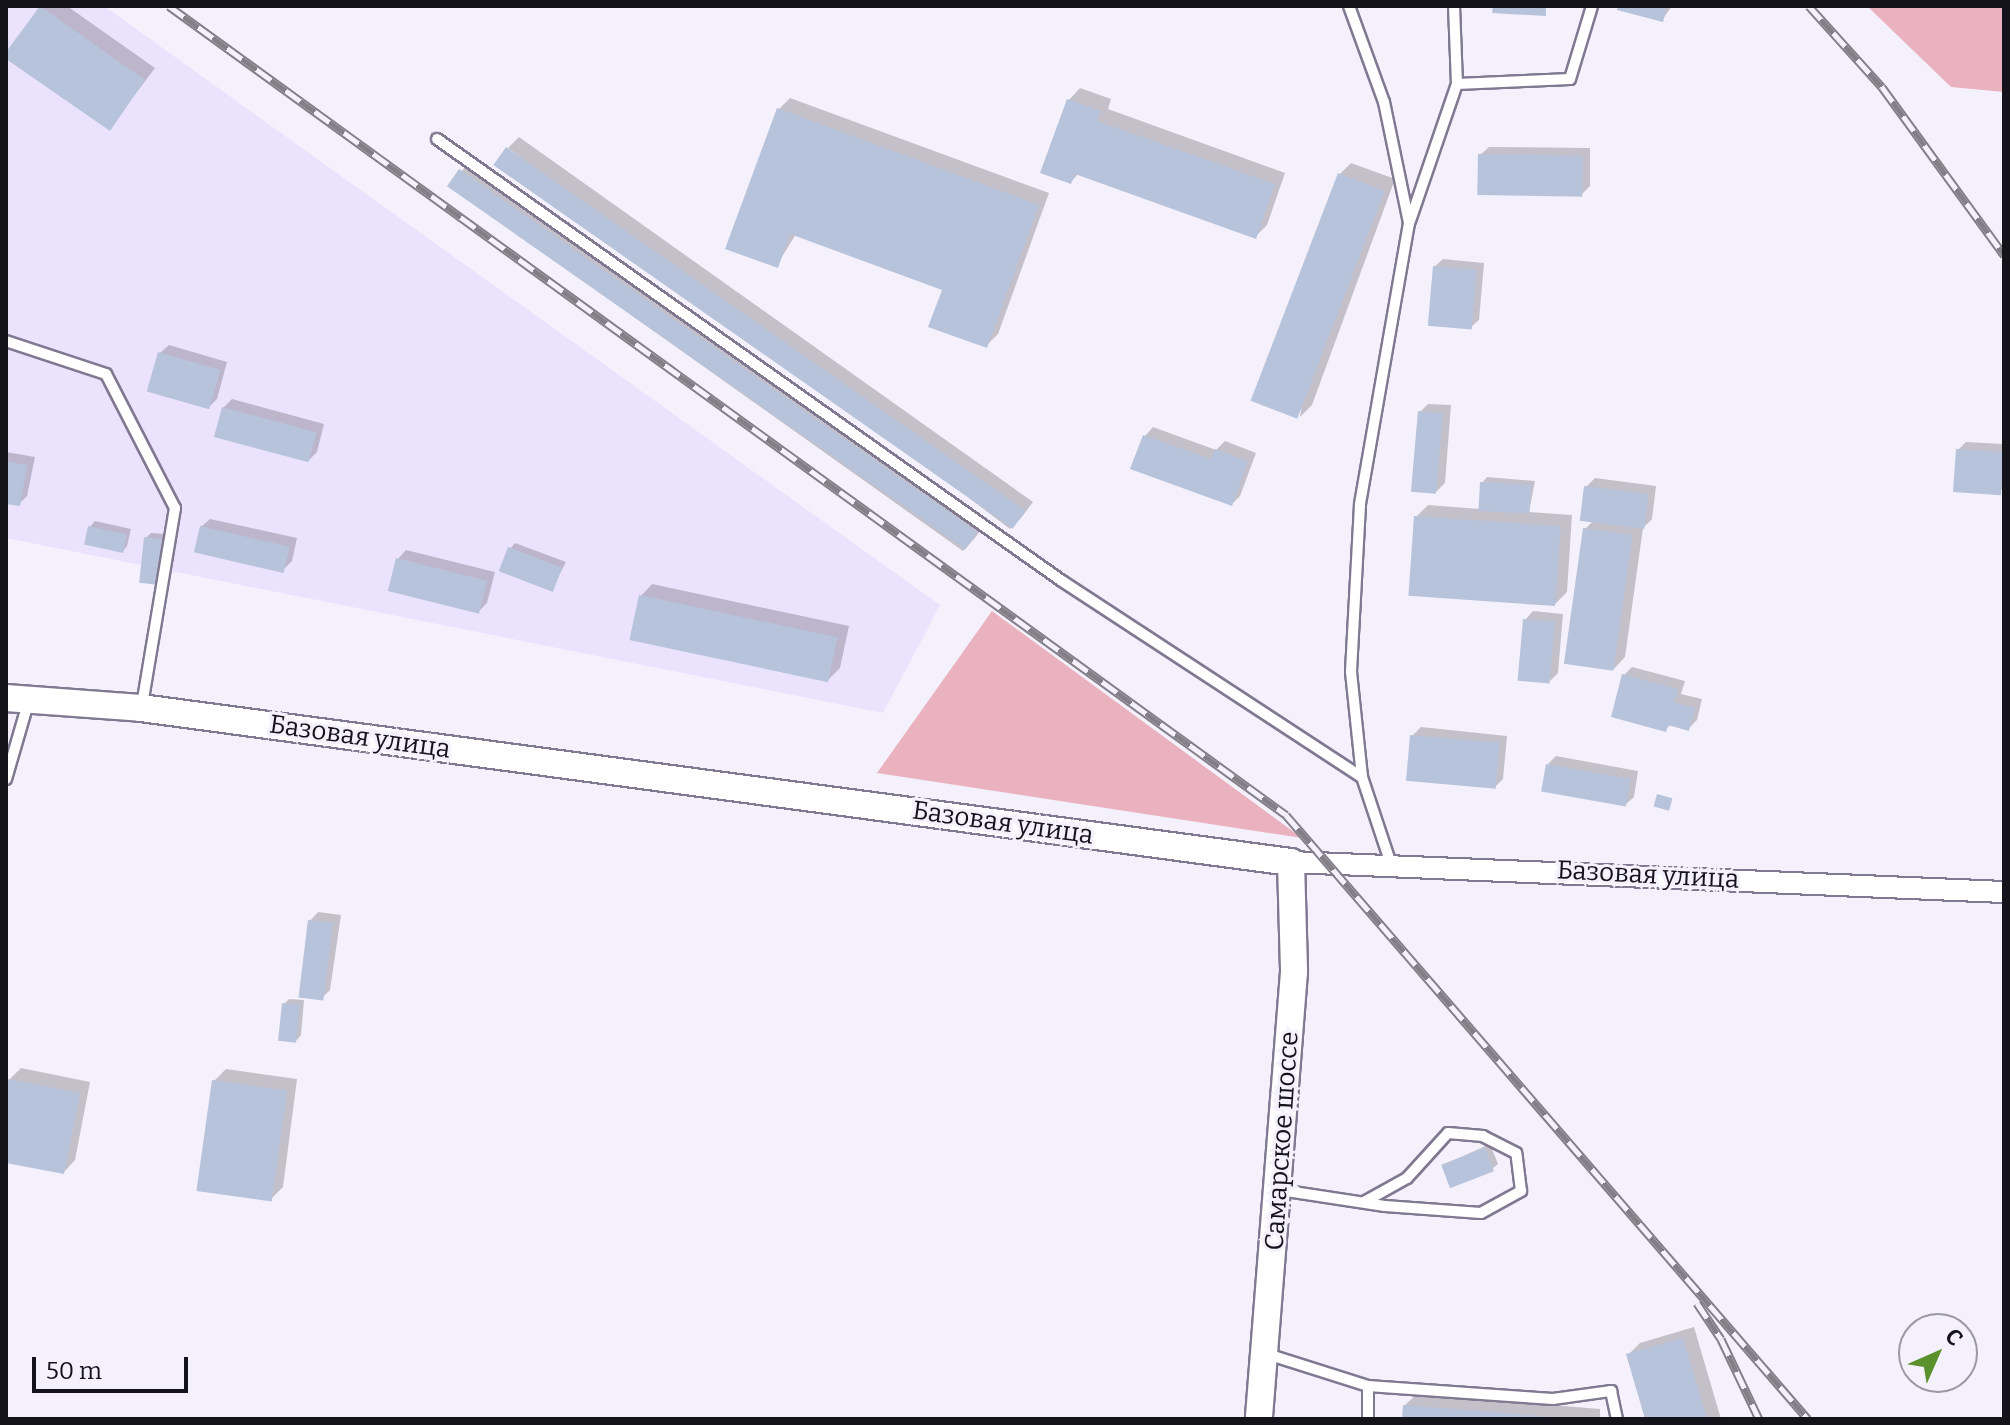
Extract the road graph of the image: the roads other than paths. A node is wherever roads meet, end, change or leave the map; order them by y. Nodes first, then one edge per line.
1 (1349, 6) edge
2 (1454, 6) edge
3 (1592, 6) edge
4 (1457, 84) junction
5 (437, 139) dead end
6 (1409, 223) junction
7 (6, 341) edge
8 (17, 699) edge
9 (141, 708) junction
10 (1362, 777) junction
11 (6, 779) edge
12 (1291, 862) junction
13 (1391, 864) junction
14 (2004, 892) edge
15 (1280, 1190) junction
16 (1364, 1202) junction
17 (1265, 1353) junction
18 (1368, 1386) junction
19 (1259, 1419) edge
20 (1368, 1419) edge
21 (1617, 1419) edge

1 - 6 lane
2 - 4 lane
3 - 4 lane
4 - 6 lane
5 - 10 lane
6 - 10 lane
7 - 9 lane
8 - 9 street, Базовая улица
8 - 11 lane
9 - 12 street, Базовая улица
10 - 13 lane
12 - 13 street, Базовая улица
12 - 15 street, Самарское шоссе
13 - 14 street, Базовая улица
15 - 16 lane
15 - 17 street, Самарское шоссе
16 - 16 lane
17 - 18 lane
17 - 19 street, Самарское шоссе
18 - 20 lane
18 - 21 lane

